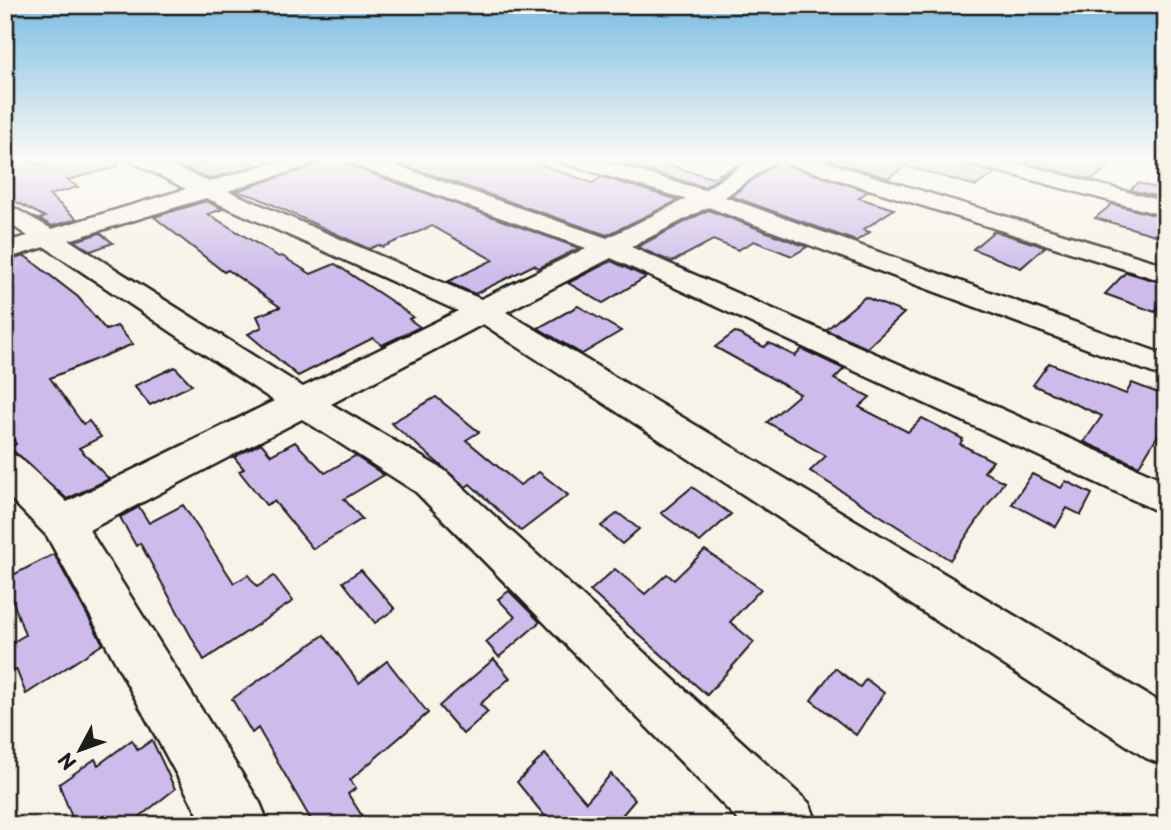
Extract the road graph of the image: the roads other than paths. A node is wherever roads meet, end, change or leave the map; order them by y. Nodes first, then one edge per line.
1 (181, 198) edge
2 (225, 198) edge
3 (467, 198) edge
4 (707, 198) joint
5 (919, 198) edge
6 (1123, 198) edge
7 (1166, 209) edge
8 (5, 210) edge
9 (49, 237) junction
10 (609, 247) junction
11 (5, 251) edge
12 (1166, 274) edge
13 (483, 310) junction
14 (1166, 367) edge
15 (301, 402) junction
16 (5, 467) edge
17 (1166, 499) edge
18 (62, 524) junction
19 (1166, 738) edge
20 (238, 825) edge
21 (787, 825) edge

1 - 9 street
2 - 13 street
3 - 10 street
4 - 10 street
4 - 14 street
5 - 12 street
6 - 7 street
8 - 9 street
9 - 11 street
9 - 15 street
10 - 13 street
10 - 17 street
13 - 15 street
13 - 19 street
15 - 18 street
15 - 21 street
16 - 18 street
18 - 20 street

